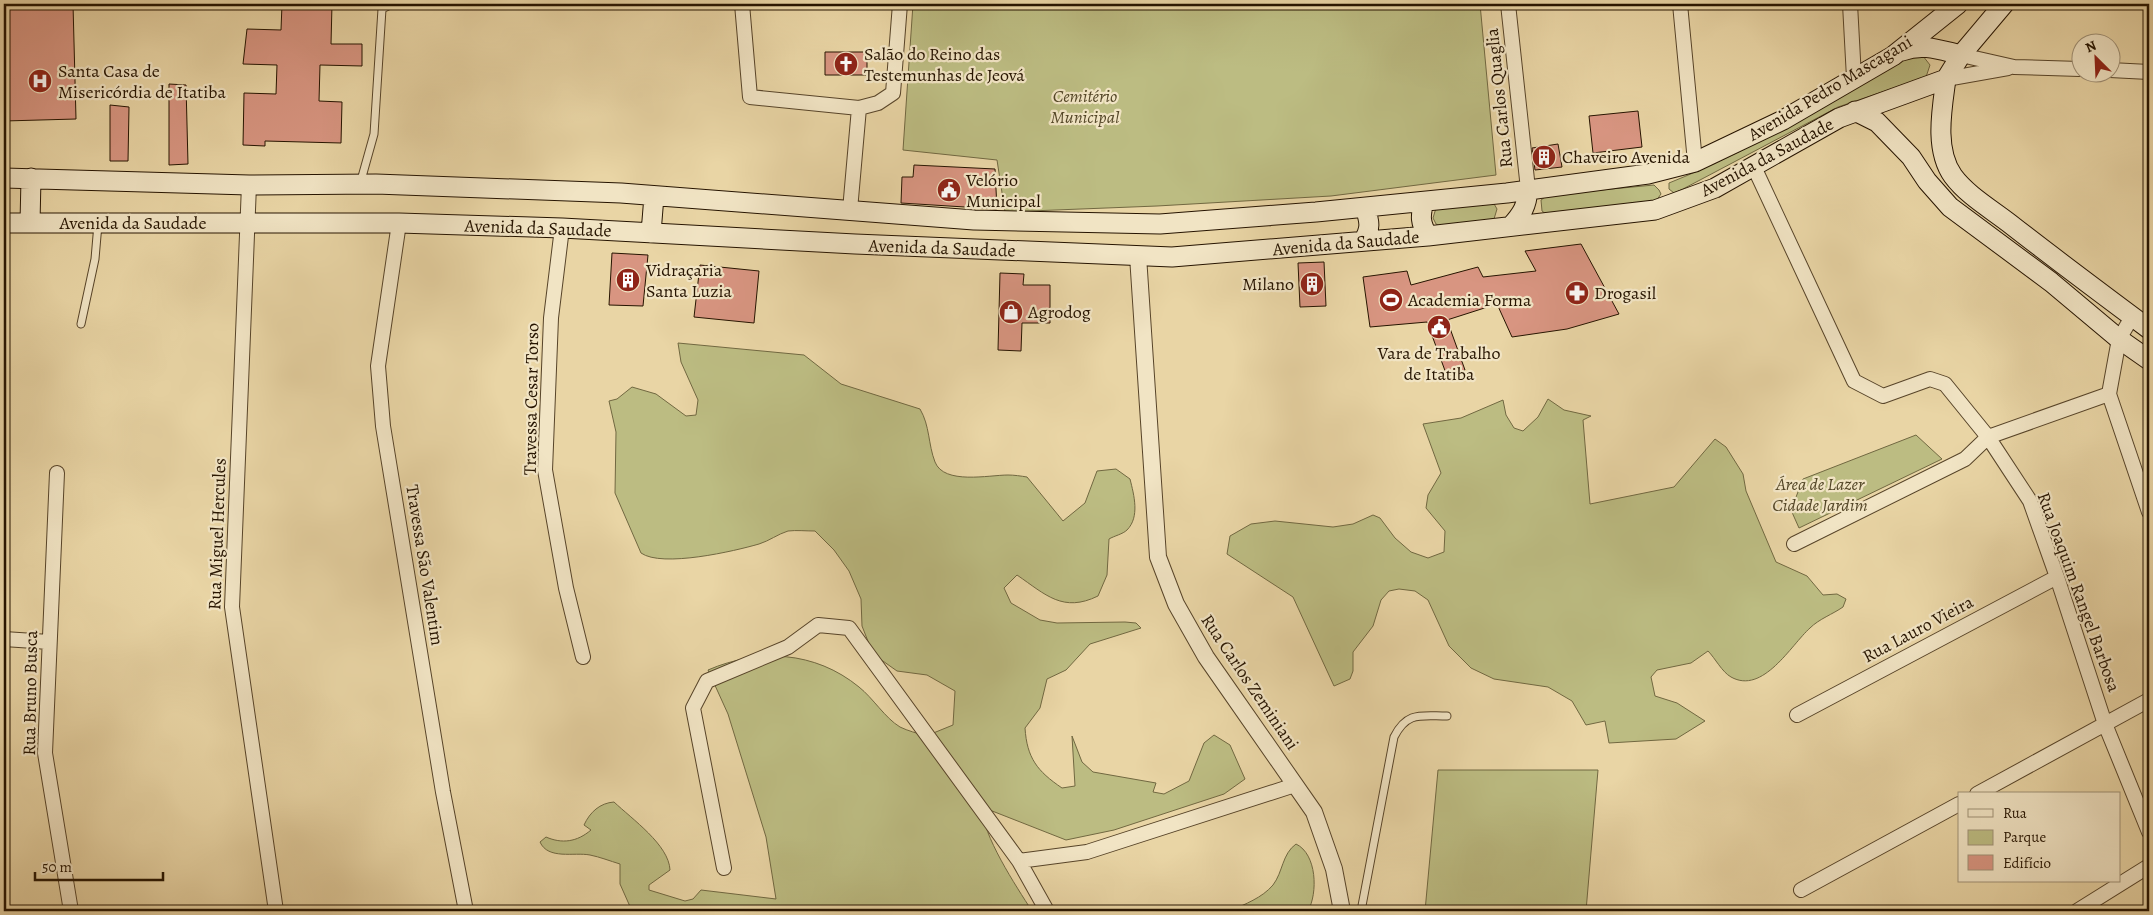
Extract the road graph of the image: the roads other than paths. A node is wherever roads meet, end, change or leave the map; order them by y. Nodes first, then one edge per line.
1 (392, 4) edge
2 (742, 4) edge
3 (900, 4) edge
4 (1508, 4) edge
5 (1680, 4) edge
6 (1850, 4) edge
7 (1958, 4) edge
8 (2004, 4) edge
9 (1962, 55) junction
10 (1892, 56) junction
11 (2014, 66) junction
12 (2070, 69) edge
13 (2120, 71) edge
14 (2149, 72) edge
15 (1854, 78) junction
16 (1946, 79) junction
17 (860, 108) junction
18 (1855, 111) junction
19 (1695, 162) junction
20 (1754, 167) junction
21 (4, 178) edge
22 (31, 178) junction
23 (360, 184) junction
24 (249, 185) junction
25 (1528, 189) junction
26 (654, 196) junction
27 (1424, 202) junction
28 (1365, 208) junction
29 (850, 210) junction
30 (4, 222) edge
31 (30, 223) junction
32 (98, 223) junction
33 (399, 223) junction
34 (249, 224) junction
35 (1511, 226) junction
36 (562, 228) junction
37 (651, 233) junction
38 (1428, 236) junction
39 (1363, 242) junction
40 (1138, 256) junction
41 (2132, 317) junction
42 (81, 324) dead end
43 (2149, 329) edge
44 (2119, 339) junction
45 (2149, 360) edge
46 (2109, 394) junction
47 (1988, 437) junction
48 (57, 473) dead end
49 (2149, 512) edge
50 (1794, 544) dead end
51 (2057, 577) junction
52 (4, 639) edge
53 (49, 642) junction
54 (583, 657) dead end
55 (2149, 700) edge
56 (1797, 715) dead end
57 (1447, 716) dead end
58 (2106, 724) junction
59 (1295, 785) junction
60 (1981, 792) edge
61 (1958, 805) edge
62 (2149, 832) edge
63 (1019, 861) junction
64 (2149, 866) edge
65 (724, 868) dead end
66 (1801, 890) dead end
67 (71, 911) edge
68 (276, 911) edge
69 (466, 911) edge
70 (1047, 911) edge
71 (1342, 911) edge
72 (1361, 911) edge
73 (2078, 911) edge

1 - 23 lane
2 - 17 street
3 - 17 street
4 - 25 street, Rua Carlos Quaglia
5 - 19 street
6 - 15 street
7 - 10 main road, Avenida Pedro Mascagani
8 - 9 main road
9 - 10 main road
9 - 11 street
9 - 16 main road
10 - 15 main road, Avenida Pedro Mascagani
11 - 12 street
11 - 16 street
13 - 14 street
15 - 19 main road, Avenida Pedro Mascagani
16 - 18 main road, Avenida da Saudade
16 - 41 main road
17 - 29 street
18 - 20 main road, Avenida da Saudade
18 - 44 main road
19 - 25 main road, Avenida da Saudade
20 - 35 main road, Avenida da Saudade
20 - 47 street, Rua Joaquim Rangel Barbosa
21 - 22 main road, Avenida da Saudade
22 - 24 main road, Avenida da Saudade
22 - 31 main road
23 - 24 main road, Avenida da Saudade
23 - 26 main road, Avenida da Saudade
24 - 34 street, Rua Miguel Hercules
25 - 27 main road, Avenida da Saudade
25 - 35 main road
26 - 29 main road, Avenida da Saudade
26 - 37 main road
27 - 28 main road, Avenida da Saudade
27 - 38 main road
28 - 29 main road, Avenida da Saudade
28 - 39 main road
30 - 31 main road, Avenida da Saudade
31 - 32 main road, Avenida da Saudade
32 - 34 main road, Avenida da Saudade
32 - 42 lane
33 - 34 main road, Avenida da Saudade
33 - 36 main road, Avenida da Saudade
33 - 69 street, Travessa São Valentim
34 - 68 street, Rua Miguel Hercules
35 - 38 main road, Avenida da Saudade
36 - 37 main road, Avenida da Saudade
36 - 54 street, Travessa Cesar Torso
37 - 40 main road, Avenida da Saudade
38 - 39 main road, Avenida da Saudade
39 - 40 main road, Avenida da Saudade
40 - 59 street, Rua Carlos Zeminiani
41 - 43 main road
41 - 44 street
44 - 45 main road
44 - 46 street
46 - 47 street
46 - 49 street
47 - 50 street
47 - 51 street, Rua Joaquim Rangel Barbosa
48 - 53 street, Rua Bruno Busca
51 - 56 street, Rua Lauro Vieira
51 - 58 street, Rua Joaquim Rangel Barbosa
52 - 53 street
53 - 67 street, Rua Bruno Busca
55 - 58 street
57 - 72 lane
58 - 60 street
58 - 62 street, Rua Joaquim Rangel Barbosa
59 - 63 street
59 - 71 street, Rua Carlos Zeminiani
61 - 66 street
63 - 65 street
63 - 70 street
64 - 73 street

